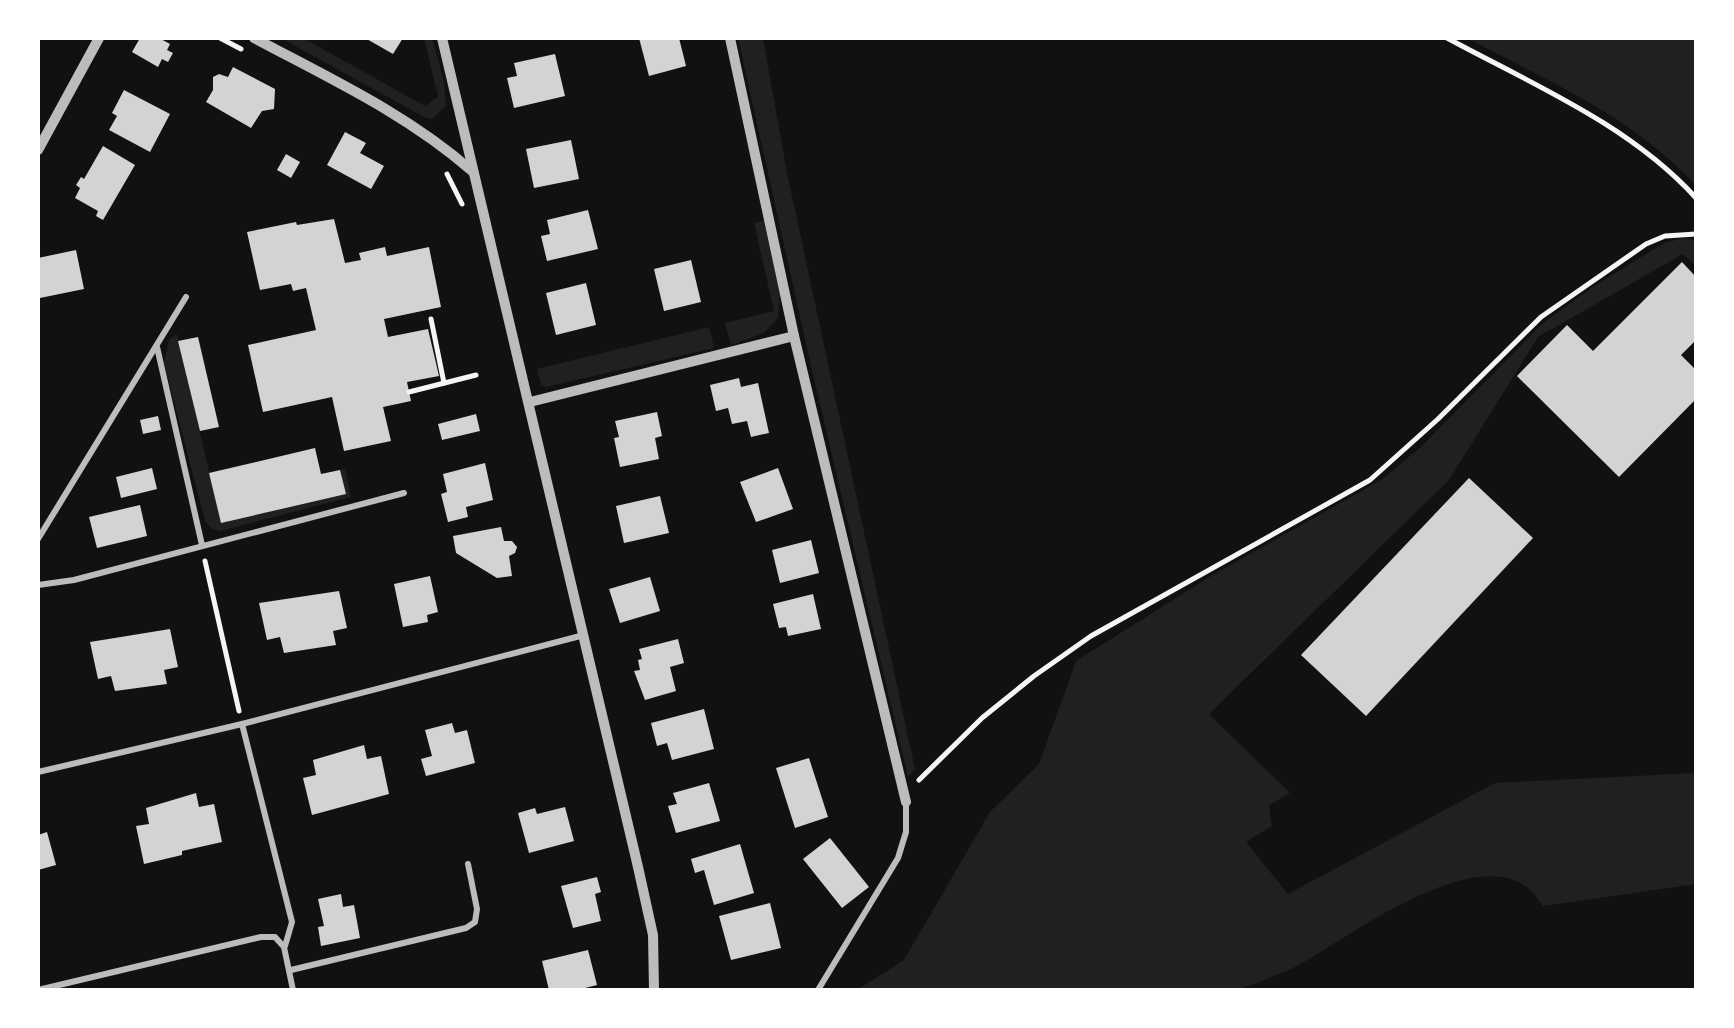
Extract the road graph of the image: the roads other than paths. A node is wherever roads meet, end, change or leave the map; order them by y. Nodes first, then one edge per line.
1 (98, 38) edge
2 (254, 38) edge
3 (442, 38) edge
4 (730, 38) edge
5 (38, 150) edge
6 (473, 172) junction
7 (186, 297) dead end
8 (794, 336) junction
9 (156, 346) junction
10 (530, 402) junction
11 (404, 493) dead end
12 (38, 539) edge
13 (202, 546) junction
14 (38, 584) edge
15 (585, 634) junction
16 (242, 724) junction
17 (38, 772) edge
18 (906, 802) joint
19 (468, 864) dead end
20 (284, 947) junction
21 (290, 970) junction
22 (38, 990) edge
23 (293, 990) edge
24 (654, 990) edge
25 (818, 990) edge

1 - 5 street
2 - 6 street
3 - 6 street
4 - 8 street
6 - 10 street
7 - 9 lane
8 - 10 street
8 - 18 street
9 - 12 lane
9 - 13 lane
10 - 15 street
11 - 13 lane
13 - 14 lane
15 - 16 lane
15 - 24 street
16 - 17 lane
16 - 20 lane
18 - 25 lane
19 - 21 lane
20 - 21 lane
20 - 22 lane
21 - 23 lane

